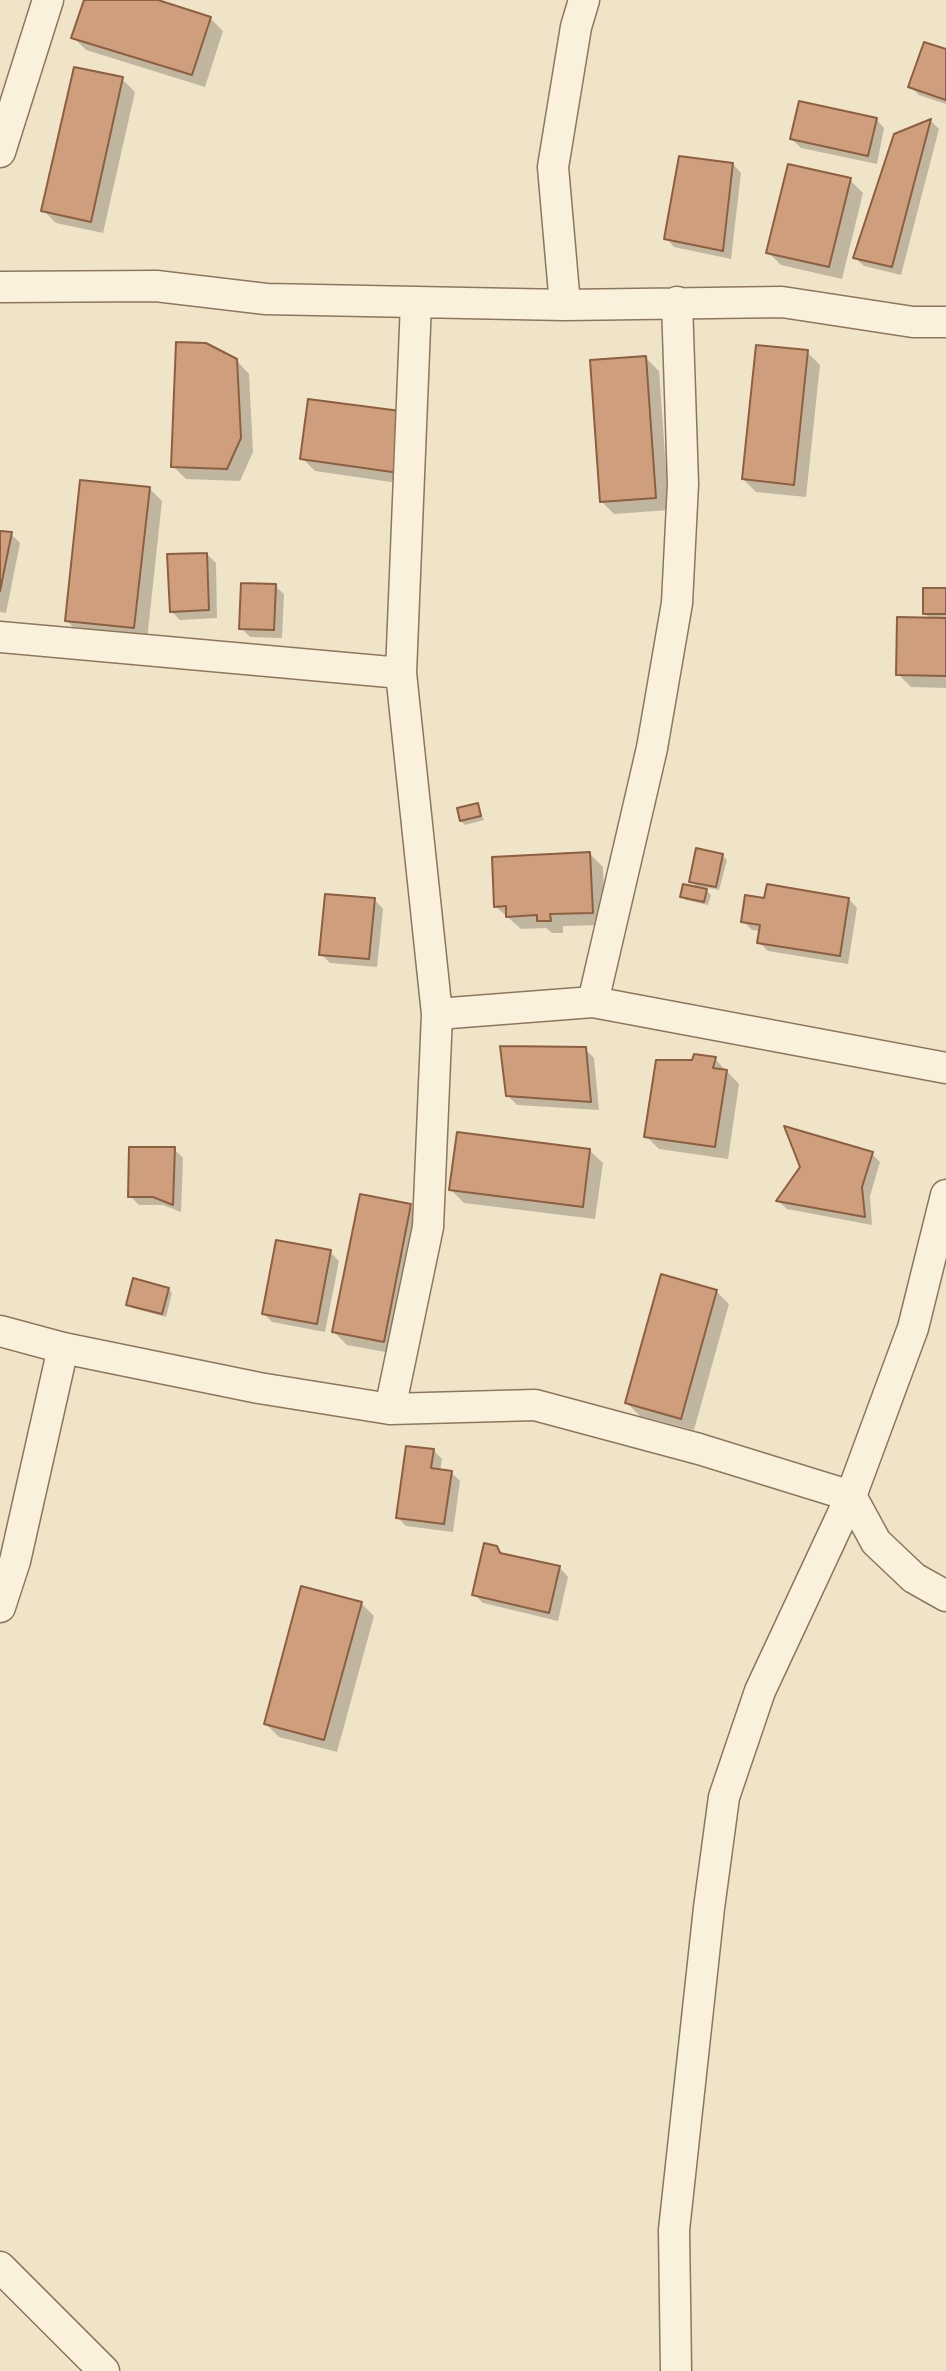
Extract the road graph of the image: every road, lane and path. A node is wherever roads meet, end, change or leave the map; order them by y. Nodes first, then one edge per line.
1 (48, 0) edge
2 (584, 0) edge
3 (0, 152) edge
4 (0, 287) edge
5 (677, 302) junction
6 (416, 303) junction
7 (565, 305) junction
8 (946, 322) edge
9 (0, 637) edge
10 (401, 673) junction
11 (593, 1002) junction
12 (437, 1014) junction
13 (946, 1068) edge
14 (946, 1195) edge
15 (0, 1331) edge
16 (63, 1348) junction
17 (390, 1409) junction
18 (850, 1496) junction
19 (946, 1596) edge
20 (0, 1607) edge
21 (0, 2267) edge
22 (104, 2371) edge
23 (676, 2371) edge

1 - 3 street
2 - 7 street
4 - 6 street
5 - 7 street
5 - 8 street
5 - 11 street
6 - 7 street
6 - 10 street
9 - 10 street
10 - 12 street
11 - 12 street
11 - 13 street
12 - 17 street
14 - 18 street
15 - 16 street
16 - 17 street
16 - 20 street
17 - 18 street
18 - 19 street
18 - 23 street
21 - 22 street

